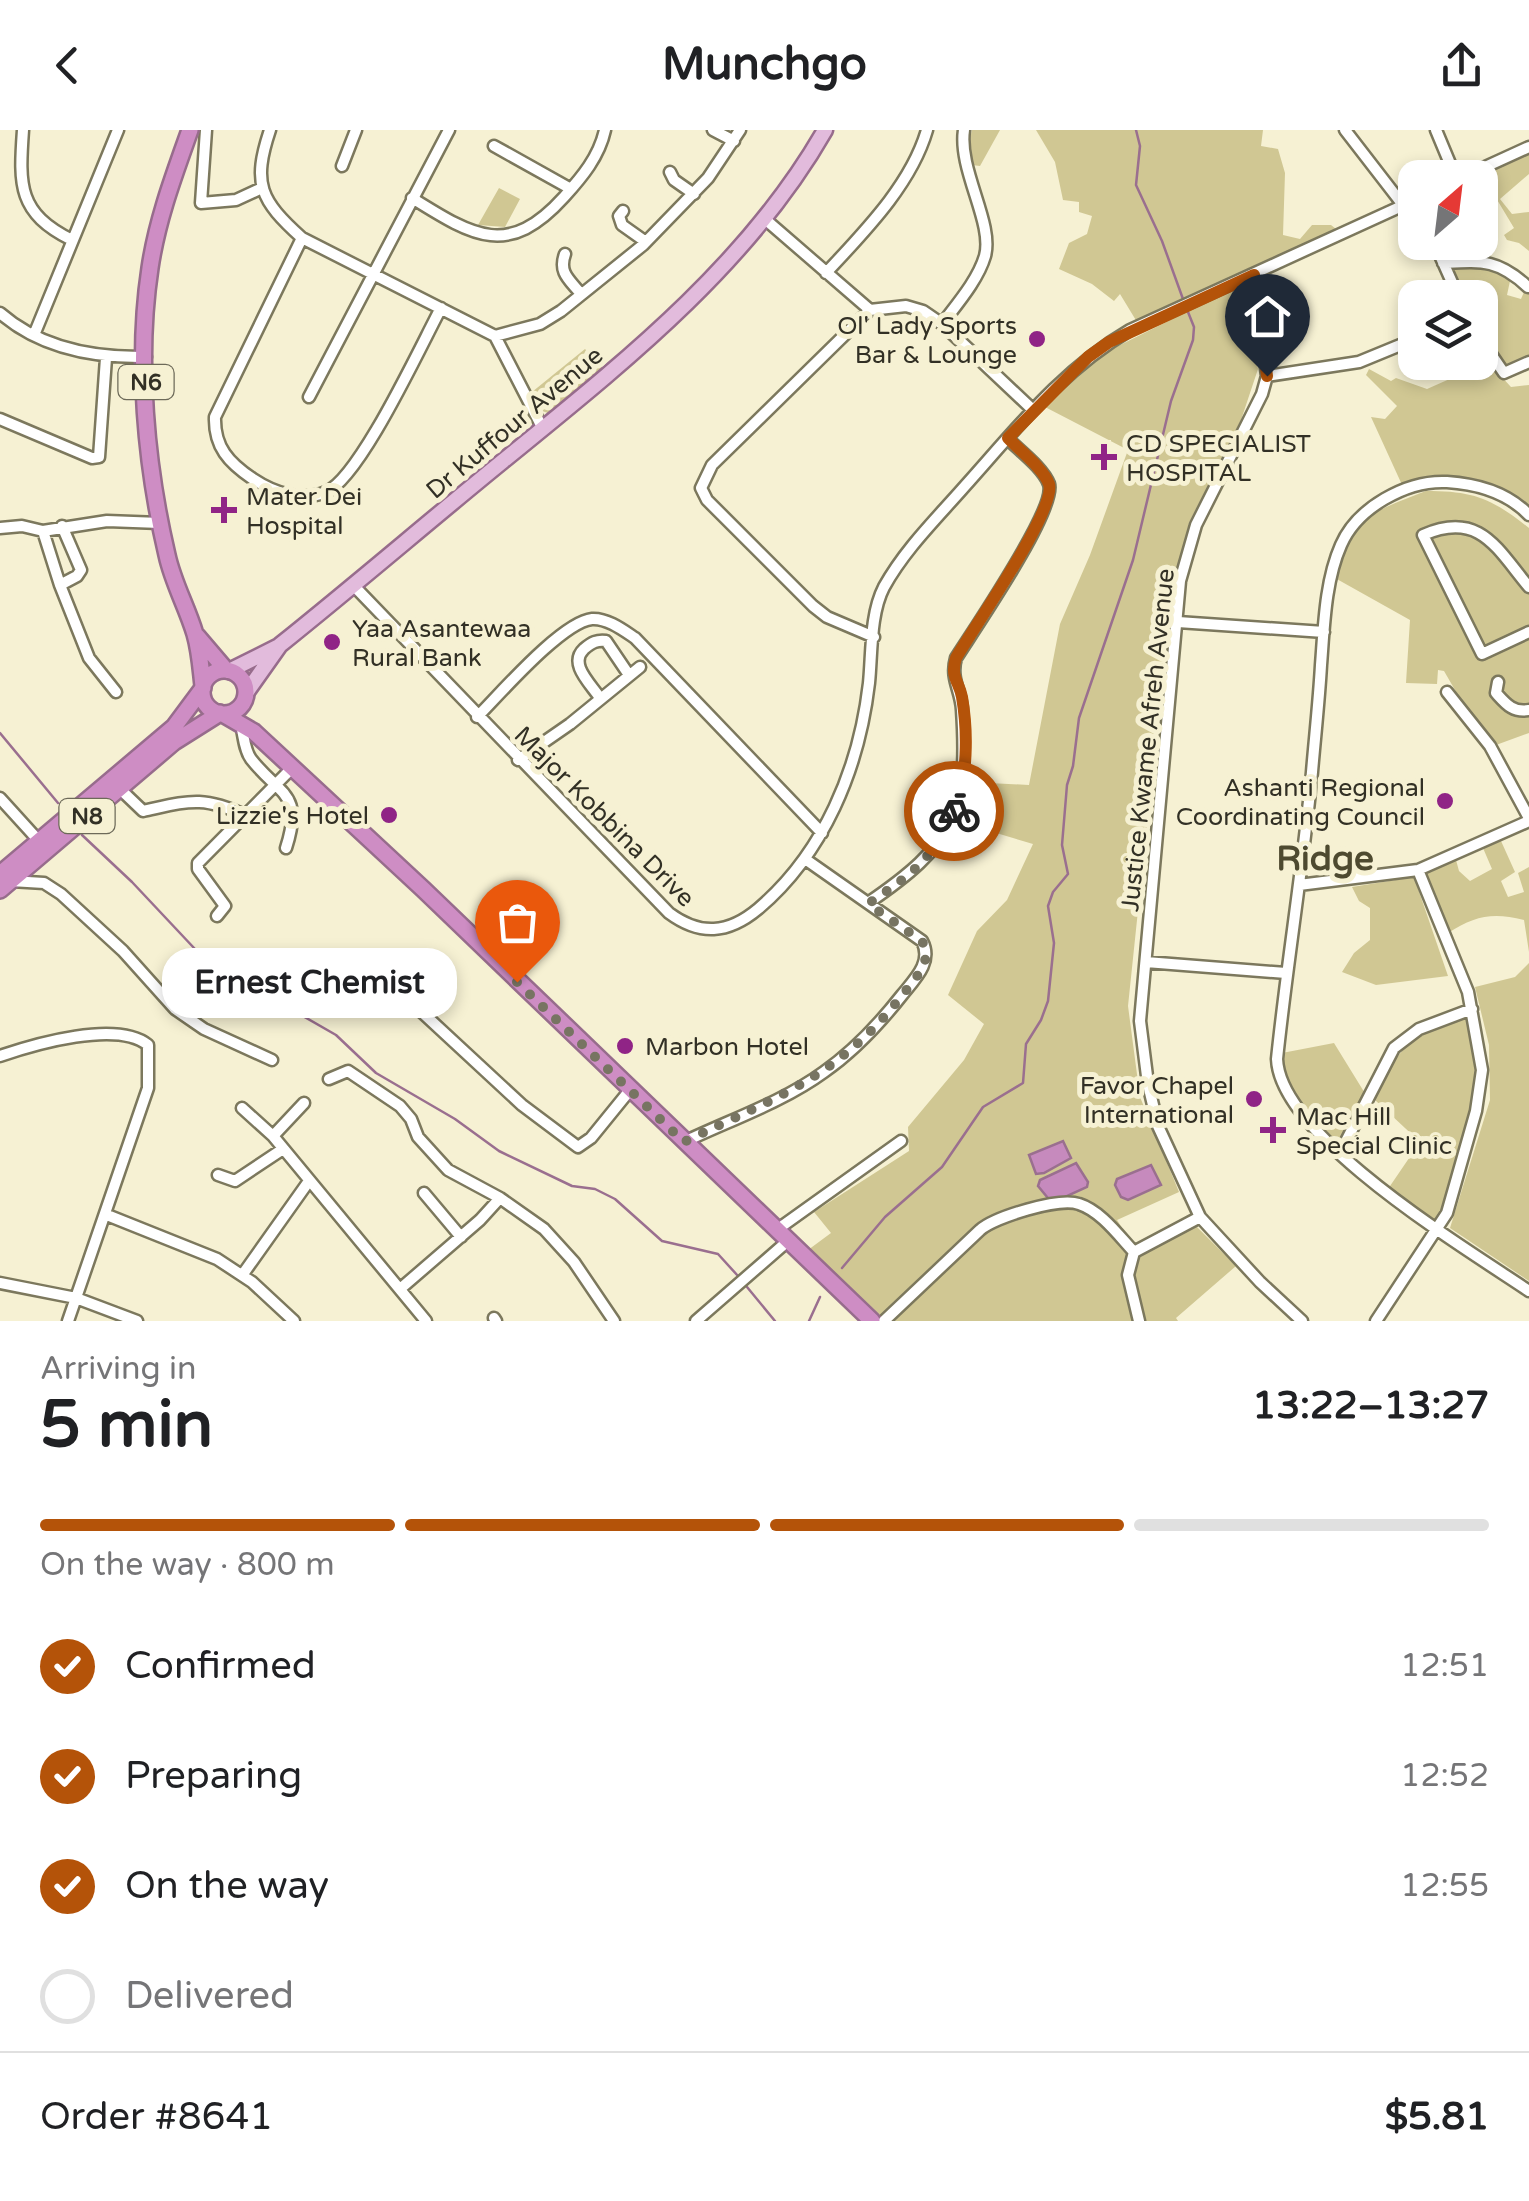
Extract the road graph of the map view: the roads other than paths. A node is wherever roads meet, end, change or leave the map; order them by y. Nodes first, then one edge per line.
1 (23, 130) edge
2 (118, 130) edge
3 (190, 130) edge
4 (206, 130) edge
5 (270, 130) edge
6 (356, 130) edge
7 (449, 130) edge
8 (605, 130) edge
9 (713, 130) edge
10 (826, 130) edge
11 (927, 130) edge
12 (964, 130) edge
13 (1345, 130) edge
14 (1436, 130) edge
15 (737, 135) edge
16 (494, 146) dead end
17 (1529, 147) edge
18 (1450, 160) edge
19 (1498, 161) edge
20 (342, 166) dead end
21 (670, 172) dead end
22 (262, 188) junction
23 (571, 189) junction
24 (694, 194) junction
25 (412, 198) junction
26 (1398, 199) edge
27 (1398, 207) edge
28 (623, 211) dead end
29 (766, 220) junction
30 (302, 238) junction
31 (72, 240) junction
32 (646, 242) junction
33 (565, 254) dead end
34 (1442, 260) edge
35 (1443, 263) junction
36 (374, 273) junction
37 (826, 273) junction
38 (1254, 275) junction
39 (1451, 280) edge
40 (1528, 287) edge
41 (582, 294) junction
42 (441, 308) junction
43 (870, 310) junction
44 (0, 313) edge
45 (942, 324) junction
46 (34, 334) junction
47 (495, 336) junction
48 (1398, 346) edge
49 (146, 357) junction
50 (106, 358) junction
51 (1529, 362) edge
52 (1498, 364) edge
53 (1267, 376) junction
54 (309, 397) dead end
55 (1033, 410) junction
56 (0, 419) edge
57 (543, 429) junction
58 (1008, 438) junction
59 (1529, 515) edge
60 (160, 523) junction
61 (62, 526) junction
62 (0, 528) edge
63 (43, 531) junction
64 (60, 585) junction
65 (354, 586) junction
66 (1529, 587) edge
67 (1178, 622) junction
68 (1324, 632) junction
69 (1529, 632) edge
70 (874, 637) junction
71 (196, 638) junction
72 (280, 646) junction
73 (640, 667) dead end
74 (228, 670) junction
75 (630, 675) junction
76 (1498, 682) dead end
77 (203, 687) junction
78 (116, 692) dead end
79 (1447, 692) dead end
80 (245, 697) junction
81 (600, 698) junction
82 (1529, 710) edge
83 (222, 714) junction
84 (477, 718) junction
85 (194, 727) junction
86 (242, 729) junction
87 (174, 734) junction
88 (266, 743) junction
89 (518, 760) junction
90 (293, 767) junction
91 (278, 784) junction
92 (119, 788) junction
93 (0, 798) edge
94 (247, 816) junction
95 (1529, 819) edge
96 (822, 833) junction
97 (39, 841) junction
98 (286, 848) dead end
99 (805, 860) junction
100 (1418, 870) junction
101 (3, 882) edge
102 (1299, 885) junction
103 (868, 904) junction
104 (218, 916) dead end
105 (1146, 962) junction
106 (1286, 973) junction
107 (412, 1003) dead end
108 (1472, 1009) junction
109 (0, 1056) edge
110 (272, 1060) dead end
111 (329, 1078) dead end
112 (630, 1090) junction
113 (304, 1103) dead end
114 (242, 1108) dead end
115 (273, 1136) junction
116 (902, 1141) dead end
117 (684, 1142) junction
118 (283, 1148) junction
119 (1340, 1153) junction
120 (218, 1175) dead end
121 (308, 1181) junction
122 (424, 1194) dead end
123 (500, 1198) junction
124 (107, 1215) junction
125 (1200, 1216) junction
126 (1437, 1229) junction
127 (784, 1235) junction
128 (461, 1237) junction
129 (1134, 1252) junction
130 (243, 1274) junction
131 (0, 1283) edge
132 (400, 1288) junction
133 (1529, 1291) edge
134 (76, 1298) junction
135 (419, 1319) edge
136 (68, 1321) edge
137 (137, 1321) edge
138 (294, 1321) edge
139 (614, 1321) edge
140 (696, 1321) edge
141 (872, 1321) edge
142 (884, 1321) edge
143 (1139, 1321) edge
144 (1302, 1321) edge
145 (1376, 1321) edge

1 - 31 street
2 - 31 street
3 - 49 highway, N6
4 - 22 street
5 - 22 street
6 - 20 street
7 - 25 street
8 - 23 street
9 - 15 street
10 - 29 main road, Dr Kuffour Avenue
11 - 37 street
12 - 45 street
13 - 26 street
14 - 18 street
15 - 24 street
16 - 23 street
17 - 19 street
21 - 24 street
22 - 30 street
23 - 25 street
24 - 32 street
25 - 36 street
27 - 38 street, Major Kobbina Drive
28 - 32 street
29 - 37 street
29 - 57 main road, Dr Kuffour Avenue
30 - 36 street
30 - 42 street
31 - 46 street
32 - 41 street
33 - 41 street
34 - 35 street
35 - 39 street
35 - 40 street
36 - 42 street
36 - 54 street
37 - 43 street
38 - 53 street, Justice Kwame Afreh Avenue
38 - 55 street, Major Kobbina Drive
41 - 47 street
42 - 47 street
43 - 45 street
43 - 70 street
44 - 46 street
45 - 55 street
46 - 50 street
47 - 57 street
48 - 53 street
49 - 50 street
49 - 60 highway, N6
50 - 56 street
51 - 52 street
53 - 67 street, Justice Kwame Afreh Avenue
55 - 58 street, Major Kobbina Drive
57 - 65 main road, Dr Kuffour Avenue
58 - 70 street, Major Kobbina Drive
58 - 103 street
59 - 68 street
60 - 61 street
60 - 71 highway, N6
61 - 63 street
61 - 64 street
62 - 63 street
63 - 64 street
64 - 78 street
65 - 72 main road, Dr Kuffour Avenue
65 - 84 street, Major Kobbina Drive
66 - 69 street
67 - 68 street
67 - 105 street, Justice Kwame Afreh Avenue
68 - 102 street
70 - 96 street, Major Kobbina Drive
71 - 74 highway, N6
71 - 77 highway, N6
71 - 87 highway
72 - 74 main road
72 - 80 main road
73 - 75 street
74 - 77 highway
74 - 80 highway, N6
75 - 81 street
75 - 81 street
76 - 82 street
77 - 83 highway, N6
77 - 87 highway, N8
79 - 95 street
80 - 83 highway
80 - 88 highway, N6
81 - 89 street
83 - 85 highway, N8
83 - 88 highway, N6
84 - 89 street, Major Kobbina Drive
84 - 96 street
85 - 86 highway
85 - 87 highway, N8
86 - 88 highway
86 - 91 street
87 - 92 highway, N8
87 - 97 highway, N8
88 - 90 highway, N6
89 - 99 street, Major Kobbina Drive
90 - 91 street
90 - 112 highway, N6
91 - 94 street
91 - 98 street
92 - 94 street
92 - 101 highway, N8
93 - 97 street
94 - 104 street
95 - 100 street
96 - 99 street, Major Kobbina Drive
97 - 101 highway, N8
99 - 103 street
100 - 102 street
100 - 108 street
101 - 110 street
102 - 106 street
103 - 117 street
105 - 106 street
105 - 125 street, Justice Kwame Afreh Avenue
106 - 119 street
107 - 112 street
108 - 119 street
108 - 126 street
109 - 124 street
111 - 123 street
112 - 117 highway, N6
113 - 115 street
114 - 115 street
115 - 118 street
116 - 127 street
117 - 127 highway, N6
118 - 120 street
118 - 121 street
119 - 126 street
121 - 130 street
121 - 132 street
122 - 128 street
123 - 128 street
123 - 139 street
124 - 130 street
124 - 134 street
125 - 129 street
125 - 144 street, Justice Kwame Afreh Avenue
126 - 133 street
126 - 145 street
127 - 140 street
127 - 141 highway, N6
128 - 132 street
129 - 142 street
129 - 143 street
130 - 138 street
131 - 134 street
132 - 135 street
134 - 136 street
134 - 137 street

